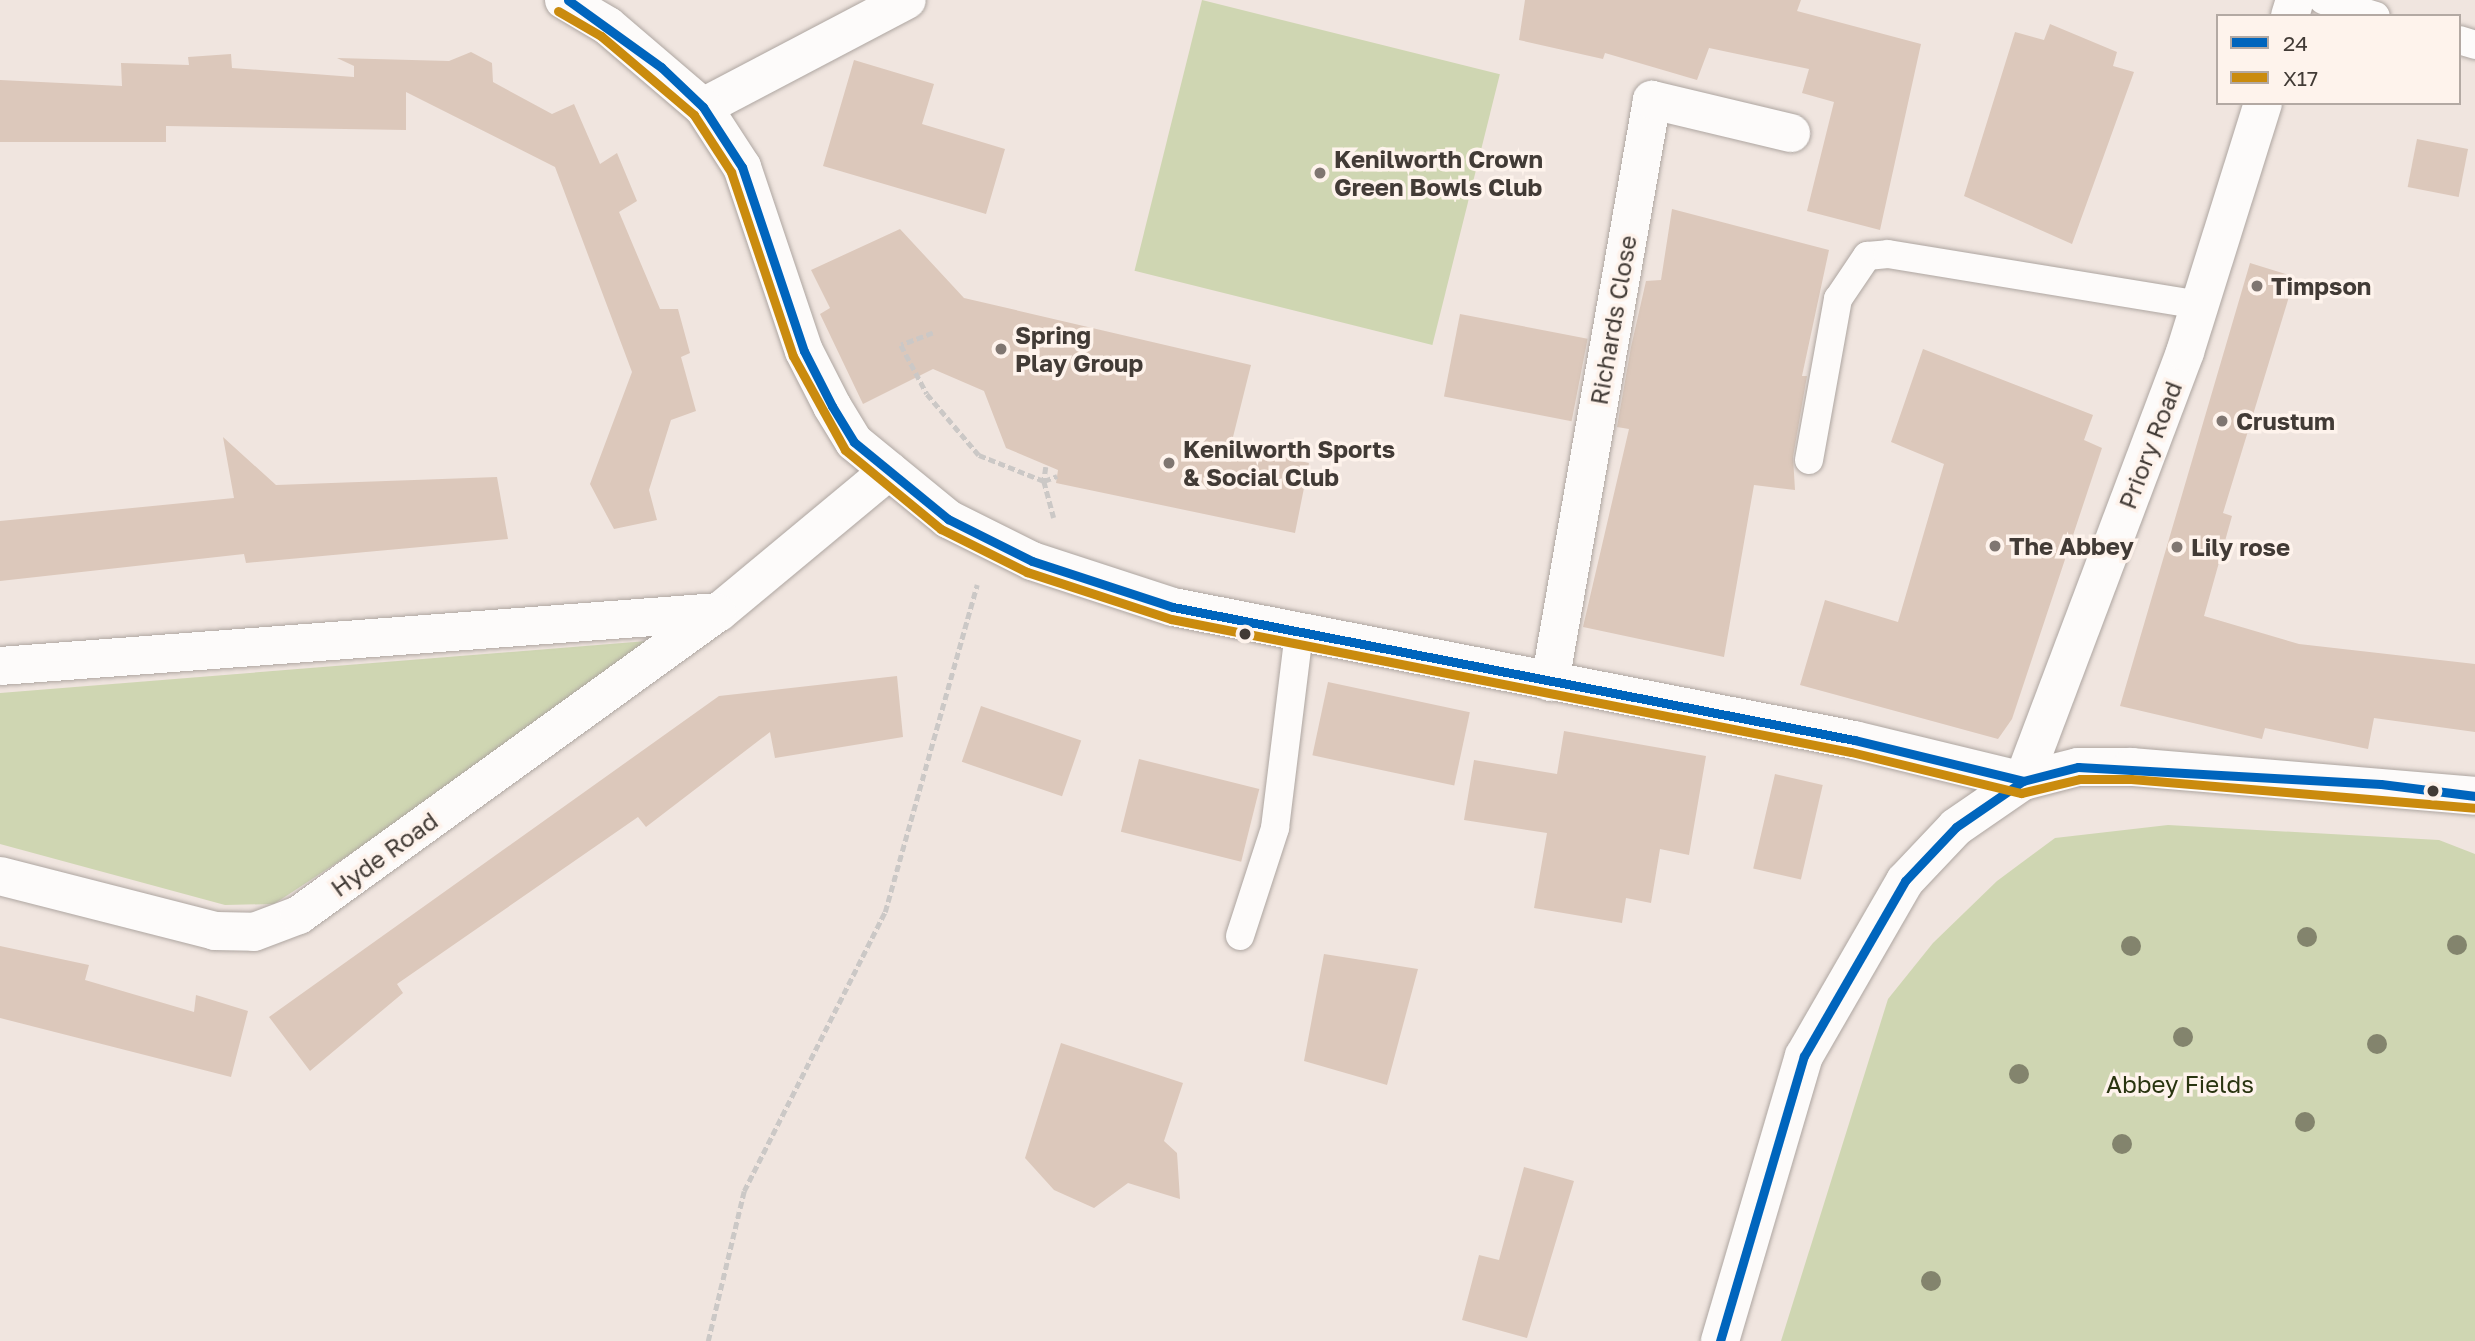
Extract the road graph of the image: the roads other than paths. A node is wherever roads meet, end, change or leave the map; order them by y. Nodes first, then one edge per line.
1 (567, 0) edge
2 (2323, 0) edge
3 (903, 1) edge
4 (2369, 14) edge
5 (2262, 105) edge
6 (703, 107) junction
7 (1791, 133) dead end
8 (2199, 305) junction
9 (1809, 460) dead end
10 (889, 471) junction
11 (719, 612) junction
12 (1299, 632) junction
13 (0, 666) edge
14 (1550, 682) junction
15 (2023, 781) junction
16 (2475, 796) edge
17 (0, 876) edge
18 (1240, 936) dead end
19 (1720, 1341) edge

1 - 6 street
2 - 4 lane
3 - 6 street
5 - 8 street, Priory Road
6 - 10 street
7 - 14 street, Richards Close
8 - 9 lane
8 - 15 street, Priory Road
10 - 11 street, Hyde Road
10 - 12 street
11 - 13 street
11 - 17 street, Hyde Road
12 - 14 street
12 - 18 lane
14 - 15 street
15 - 16 street
15 - 19 street

